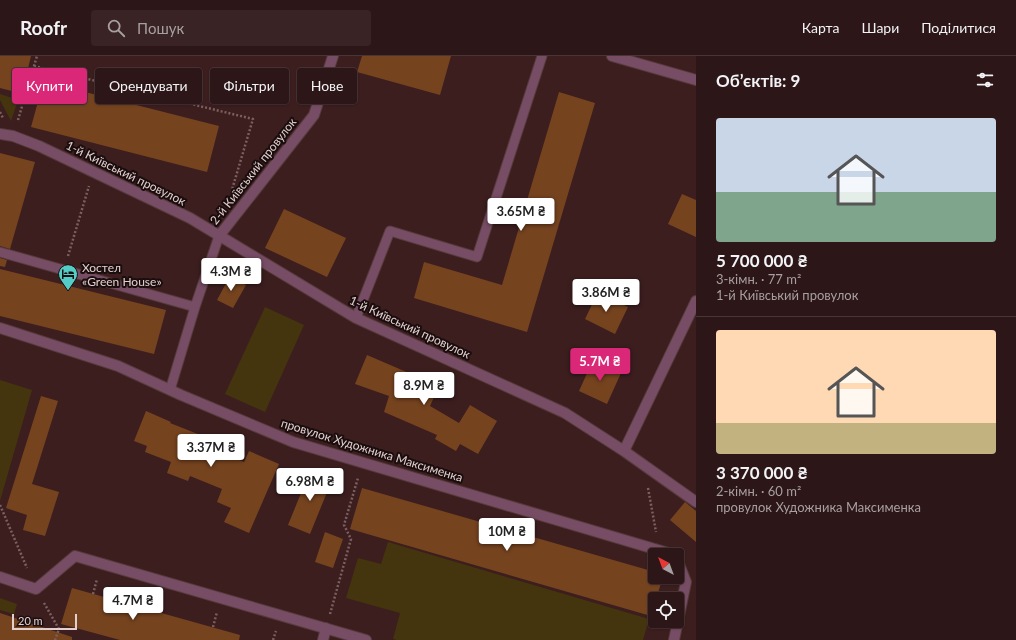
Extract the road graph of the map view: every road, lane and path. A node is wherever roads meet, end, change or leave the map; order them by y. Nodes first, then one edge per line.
1 (37, 56) edge
2 (333, 56) edge
3 (542, 56) edge
4 (612, 56) edge
5 (34, 66) junction
6 (696, 80) edge
7 (0, 134) edge
8 (13, 136) junction
9 (93, 172) junction
10 (230, 199) dead end
11 (219, 236) junction
12 (0, 252) edge
13 (64, 270) junction
14 (696, 301) edge
15 (195, 307) junction
16 (356, 318) junction
17 (0, 328) edge
18 (170, 390) junction
19 (624, 451) junction
20 (363, 463) junction
21 (644, 465) junction
22 (696, 502) edge
23 (0, 505) edge
24 (653, 548) edge
25 (660, 548) edge
26 (0, 577) edge
27 (684, 577) edge
28 (36, 589) junction
29 (326, 628) junction
30 (55, 640) edge
31 (322, 640) edge
32 (366, 640) edge
33 (674, 640) edge

1 - 5 path
2 - 11 street, 2-й Київський провулок
3 - 16 lane
4 - 6 street
5 - 8 path
5 - 10 path
7 - 8 street, 1-й Київський провулок
8 - 9 street, 1-й Київський провулок
9 - 11 street, 1-й Київський провулок
9 - 13 path
11 - 15 lane
11 - 16 street, 1-й Київський провулок
12 - 13 lane
13 - 15 lane
14 - 19 street
15 - 18 lane
16 - 19 street, 1-й Київський провулок
17 - 18 street, провулок Художника Максименка
18 - 20 street, провулок Художника Максименка
19 - 21 street, 1-й Київський провулок
20 - 24 street, провулок Художника Максименка
20 - 29 path
21 - 22 street, 1-й Київський провулок
21 - 25 path
23 - 28 path
26 - 28 street
27 - 33 street
28 - 29 street
28 - 30 path
29 - 31 street
29 - 32 street

